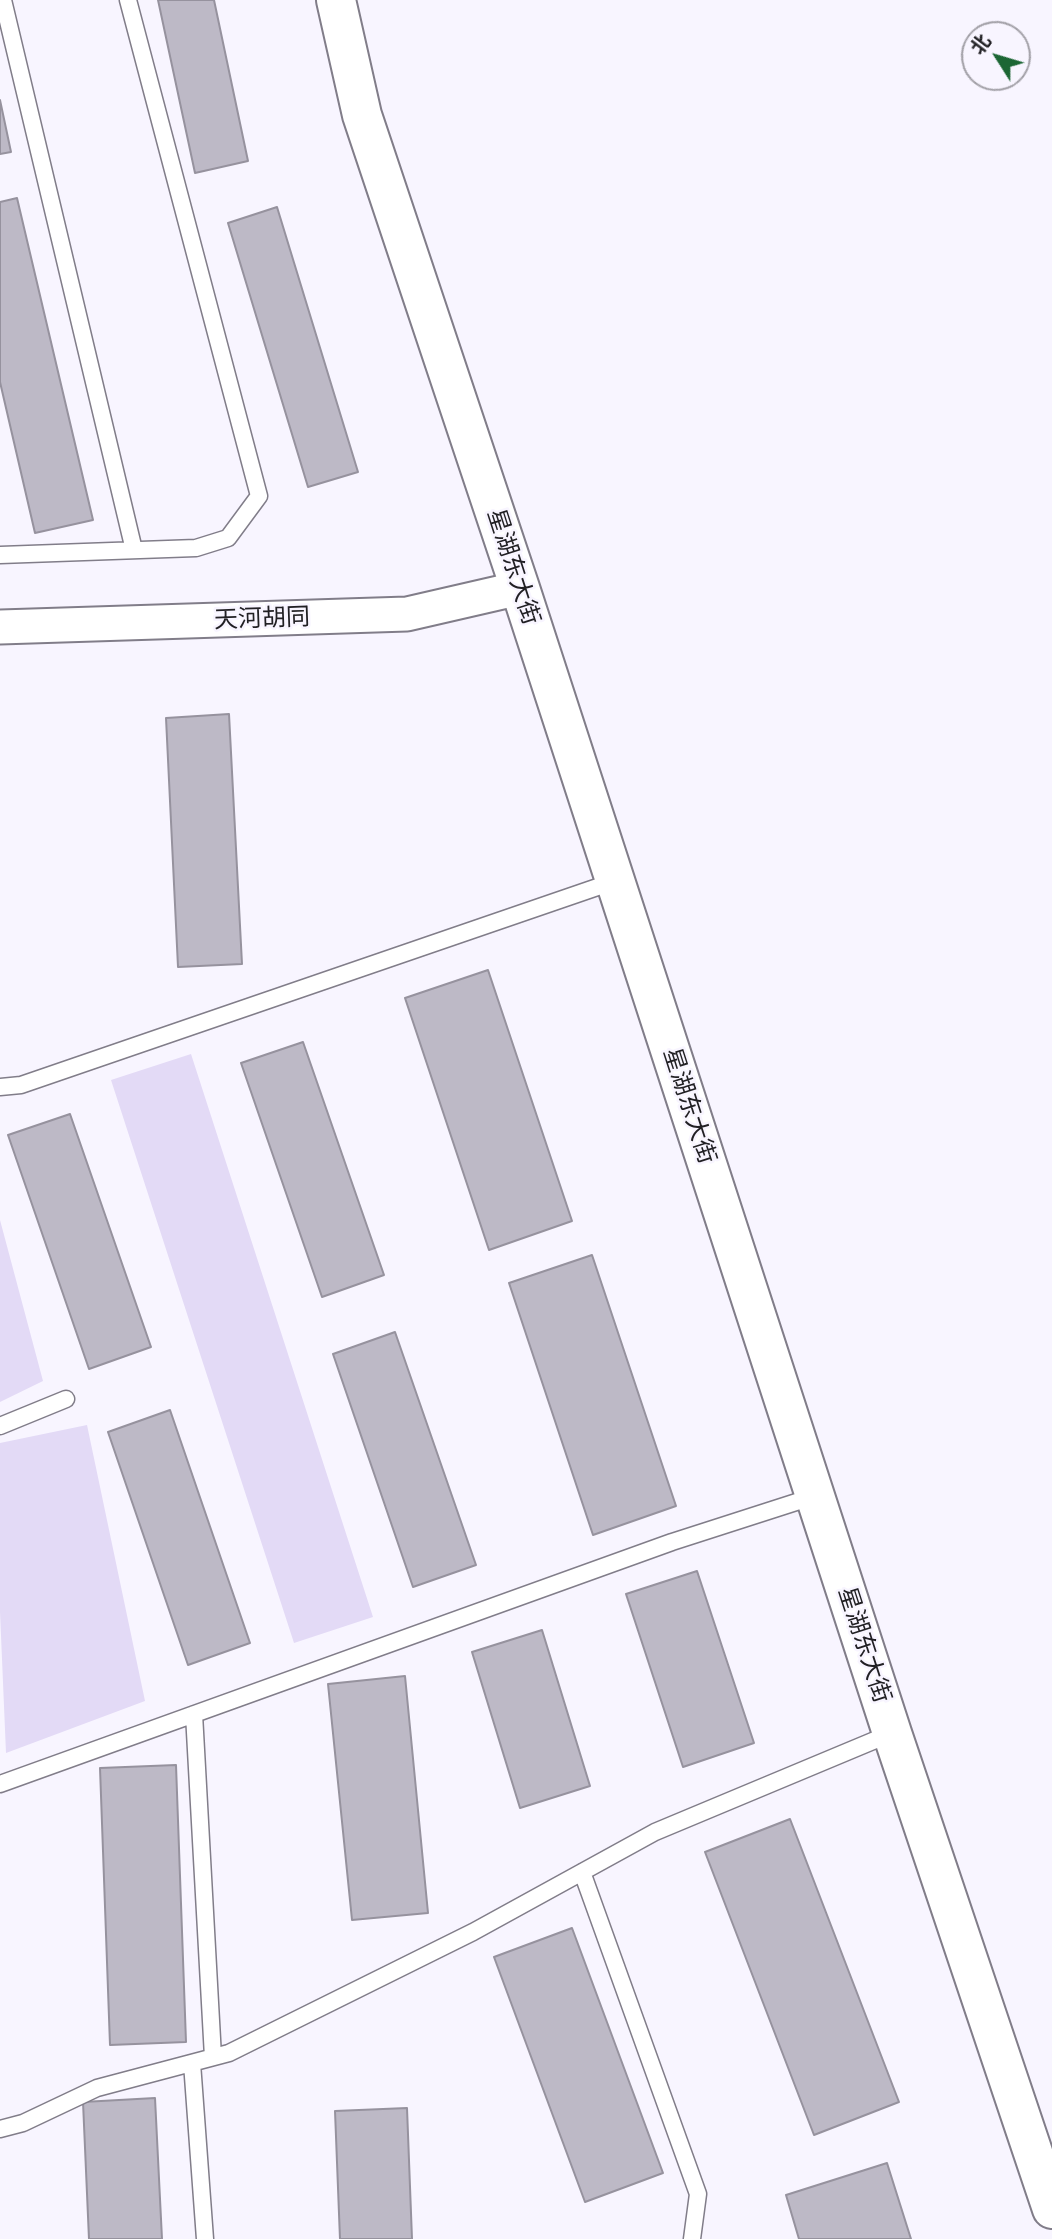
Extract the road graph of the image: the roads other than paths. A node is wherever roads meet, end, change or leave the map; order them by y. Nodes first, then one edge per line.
1 (4, 0) edge
2 (128, 0) edge
3 (336, 0) edge
4 (134, 550) junction
5 (0, 555) edge
6 (520, 588) junction
7 (0, 627) edge
8 (615, 881) junction
9 (0, 1087) edge
10 (66, 1399) dead end
11 (0, 1426) edge
12 (815, 1496) junction
13 (194, 1714) junction
14 (892, 1733) junction
15 (0, 1784) edge
16 (582, 1872) junction
17 (213, 2057) junction
18 (192, 2063) junction
19 (0, 2129) edge
20 (1052, 2209) edge
21 (205, 2239) edge
22 (692, 2239) edge

1 - 4 lane
2 - 4 lane
3 - 6 street, 星湖东大街
4 - 5 lane
6 - 7 street, 天河胡同
6 - 8 street, 星湖东大街
8 - 9 lane
8 - 12 street, 星湖东大街
10 - 11 lane
12 - 13 lane
12 - 14 street, 星湖东大街
13 - 15 lane
13 - 17 lane
14 - 16 lane
14 - 20 street, 星湖东大街
16 - 17 lane
16 - 22 lane
17 - 18 lane
18 - 19 lane
18 - 21 lane

